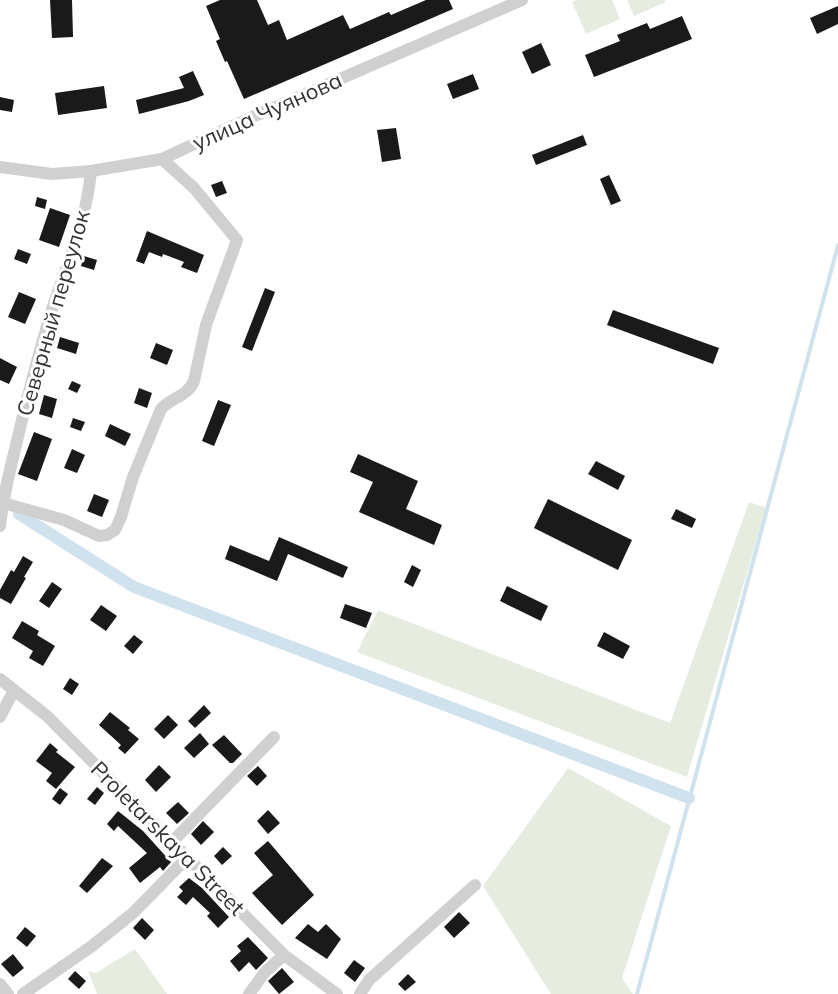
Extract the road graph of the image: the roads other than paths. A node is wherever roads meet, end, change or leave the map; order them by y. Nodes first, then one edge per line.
1 (522, 0) edge
2 (162, 159) junction
3 (0, 166) edge
4 (91, 171) junction
5 (3, 503) junction
6 (0, 526) edge
7 (0, 679) edge
8 (14, 690) junction
9 (0, 717) edge
10 (274, 737) dead end
11 (172, 842) junction
12 (187, 858) junction
13 (475, 885) dead end
14 (284, 955) junction
15 (0, 984) edge
16 (8, 994) edge
17 (23, 994) edge
18 (249, 994) edge
19 (338, 994) edge
20 (360, 994) edge

1 - 2 street, улица Чуянова
2 - 4 street, улица Чуянова
2 - 5 street
3 - 4 street, улица Чуянова
4 - 5 street, Северный переулок
5 - 6 street, Северный переулок
7 - 8 street, Proletarskaya Street
8 - 9 street
8 - 11 street, Proletarskaya Street
10 - 11 street
11 - 12 street, Proletarskaya Street
12 - 14 street, Proletarskaya Street
12 - 17 street
13 - 20 street
14 - 18 street
14 - 19 street, Proletarskaya Street
15 - 16 street

